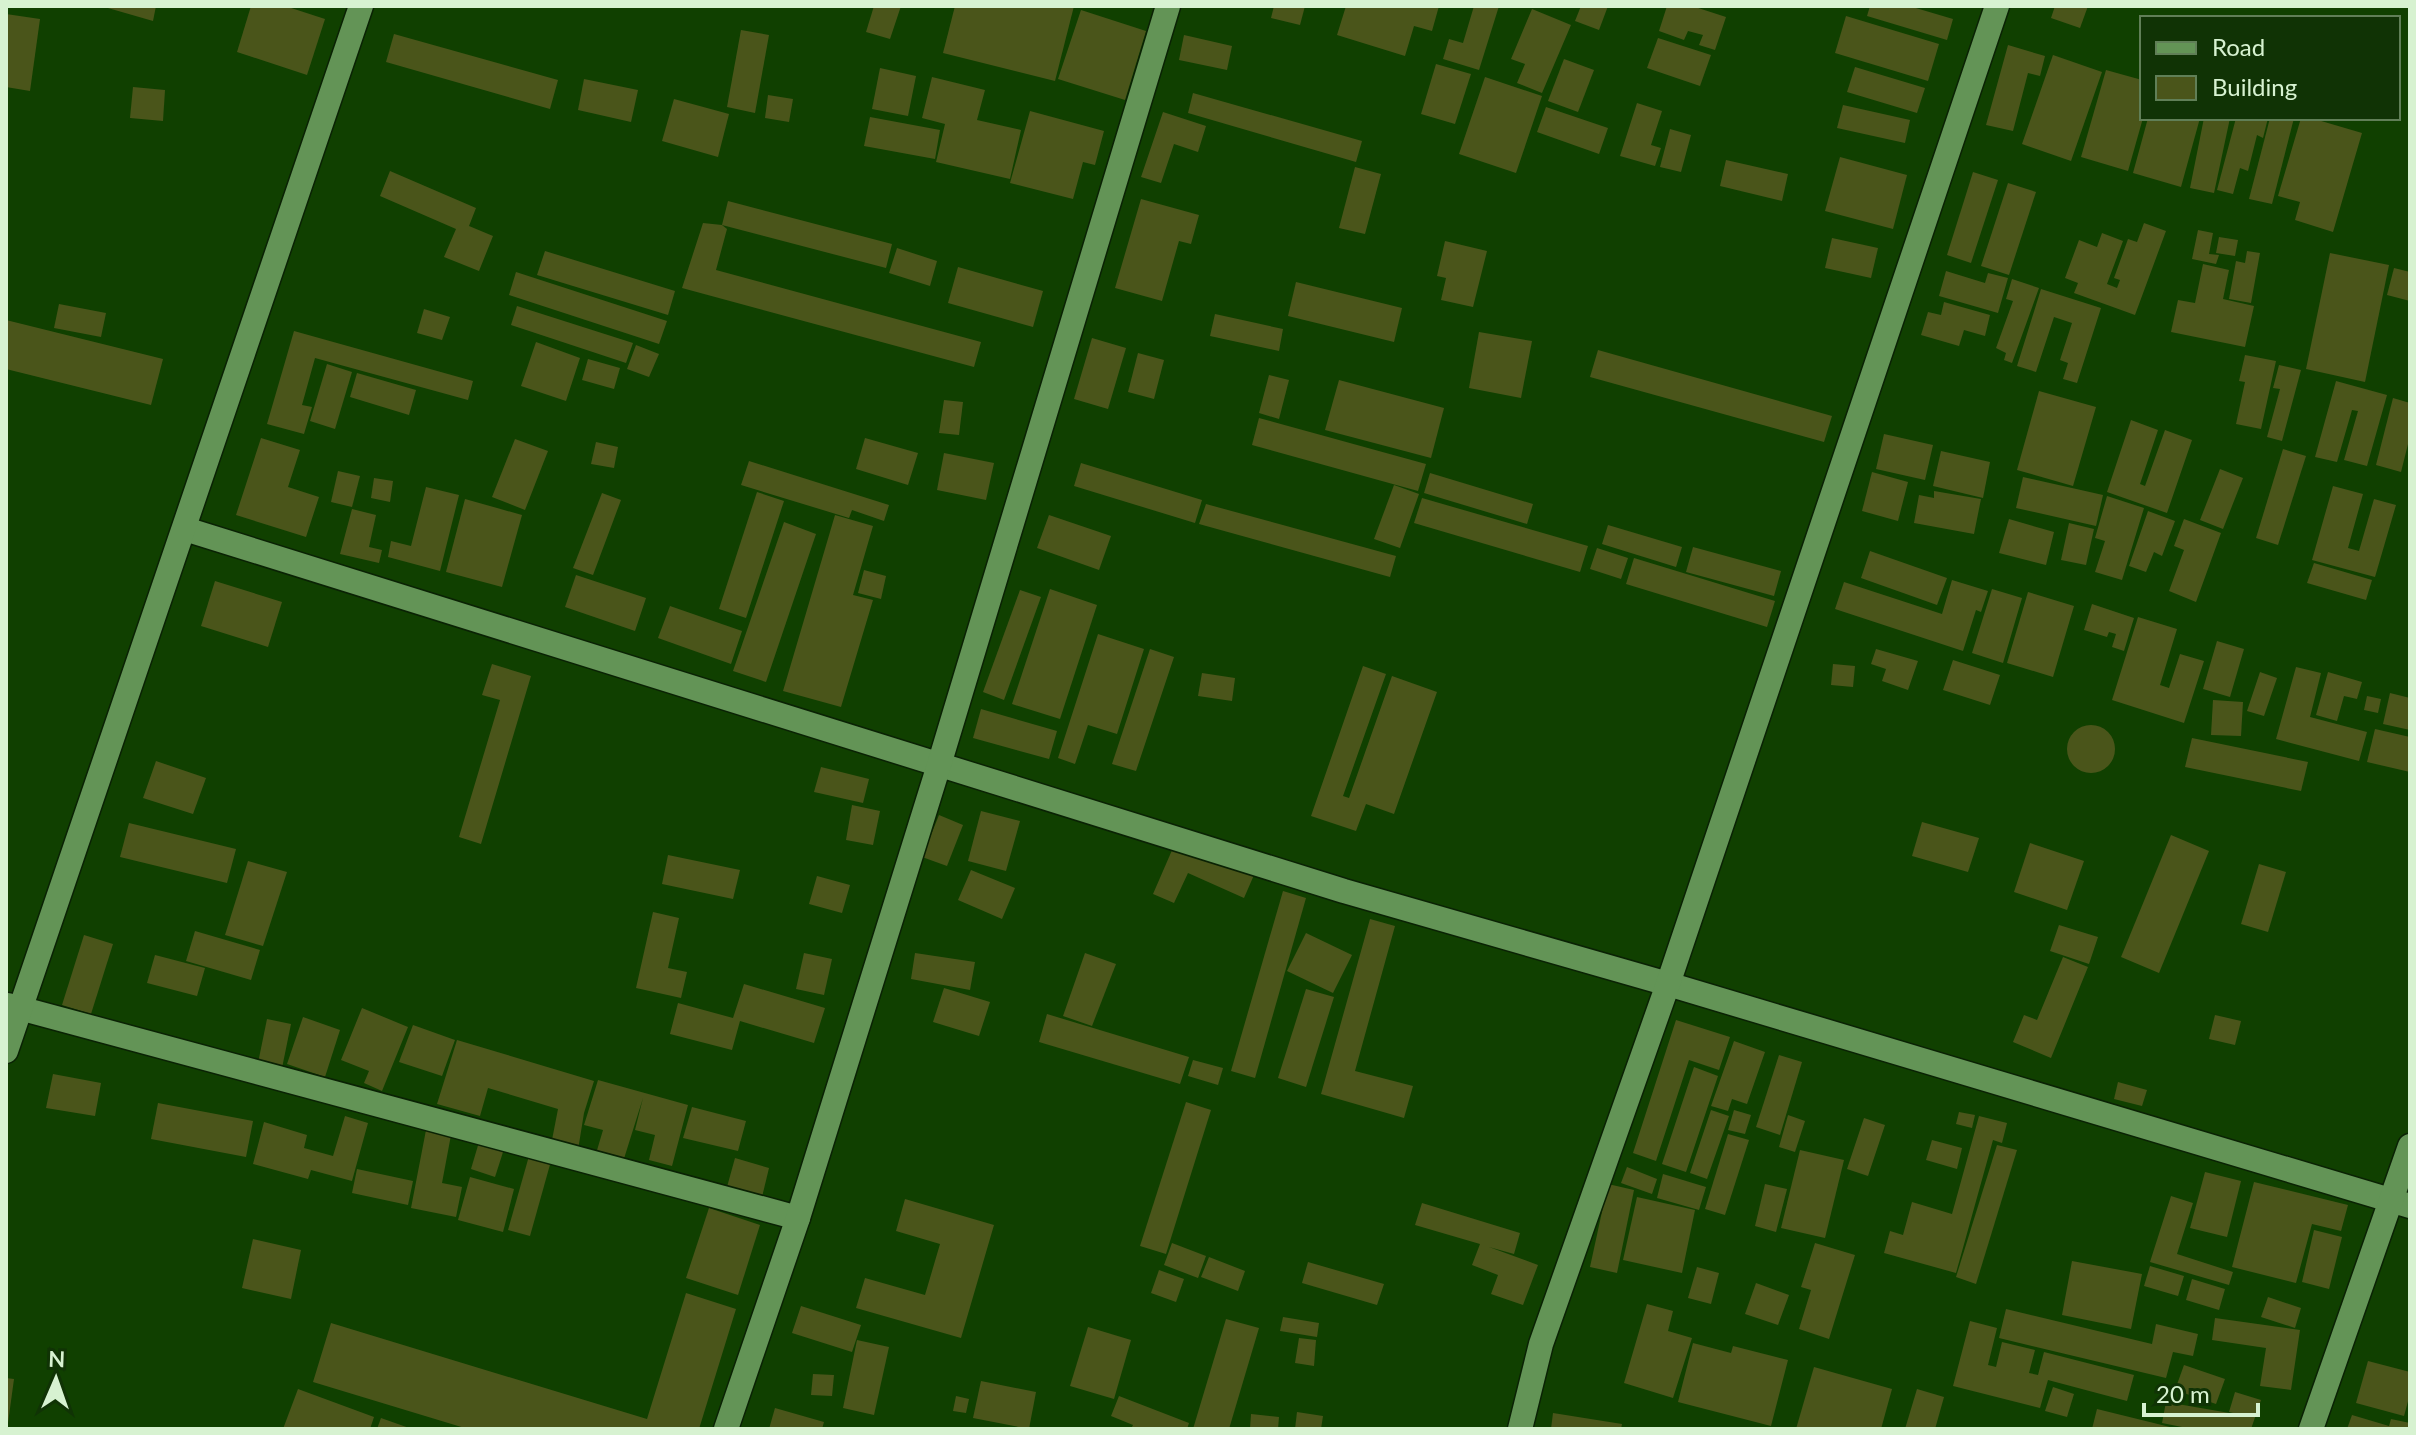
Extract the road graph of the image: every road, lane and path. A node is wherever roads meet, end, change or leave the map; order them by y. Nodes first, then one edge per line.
1 (361, 6) edge
2 (1168, 6) edge
3 (1997, 6) edge
4 (185, 529) junction
5 (939, 765) junction
6 (1668, 984) junction
7 (14, 1006) edge
8 (6, 1051) edge
9 (2410, 1146) edge
10 (2400, 1203) edge
11 (798, 1218) junction
12 (726, 1429) edge
13 (1520, 1429) edge
14 (2311, 1429) edge

1 - 4 street
2 - 5 street
3 - 6 street
4 - 5 street
4 - 7 street
5 - 6 street
5 - 11 street
6 - 10 street
6 - 13 street
7 - 8 street
7 - 11 street
9 - 10 street
10 - 14 street
11 - 12 street

